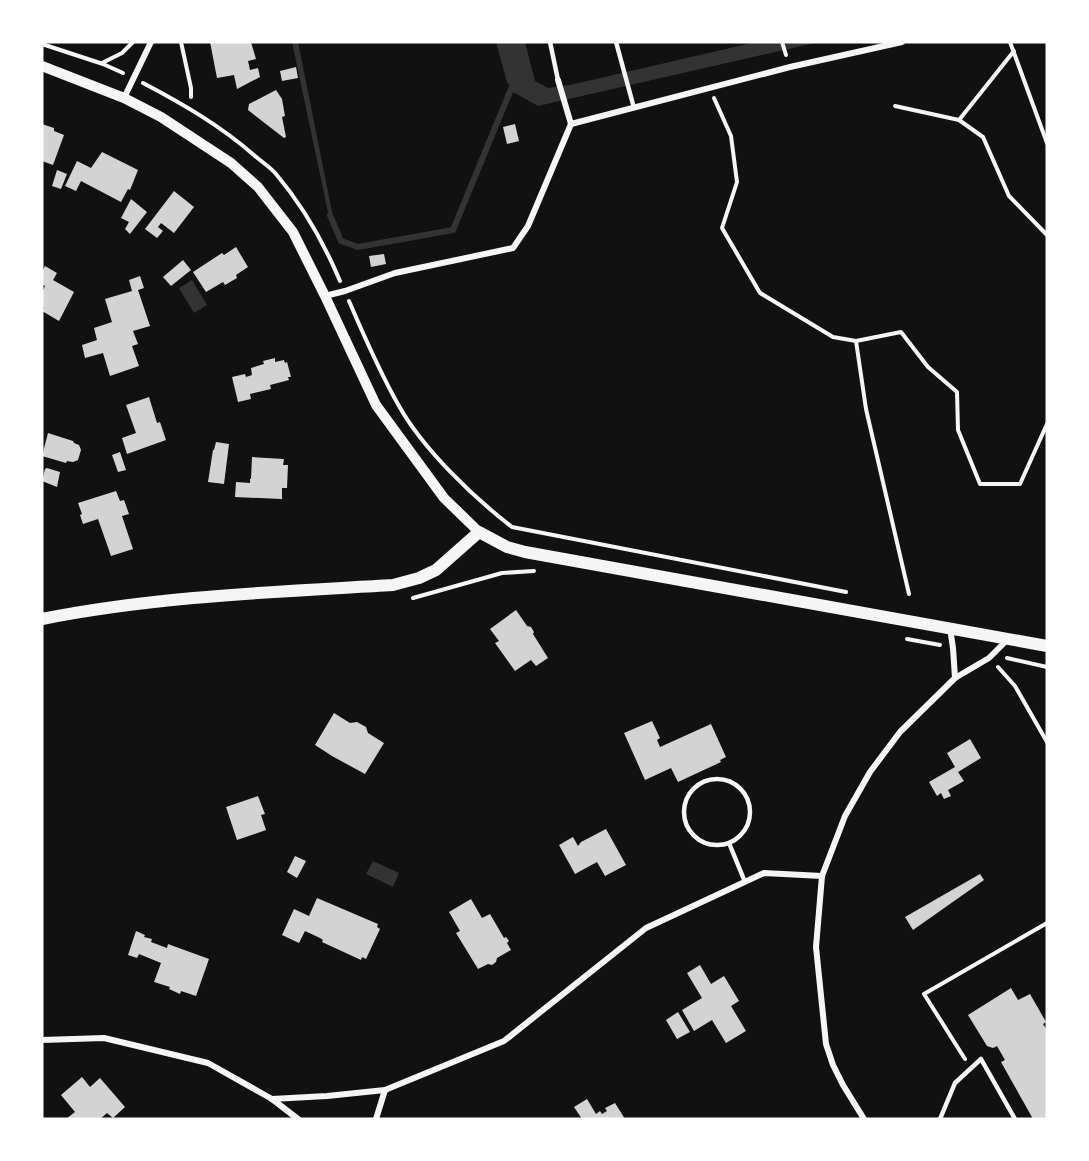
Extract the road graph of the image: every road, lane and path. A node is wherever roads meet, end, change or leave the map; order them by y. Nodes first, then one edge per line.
1 (133, 42) edge
2 (151, 42) edge
3 (181, 42) edge
4 (550, 42) edge
5 (615, 42) edge
6 (782, 42) edge
7 (902, 42) edge
8 (1010, 42) edge
9 (1014, 51) junction
10 (787, 58) dead end
11 (101, 63) dead end
12 (42, 66) edge
13 (558, 80) joint
14 (712, 87) junction
15 (191, 97) dead end
16 (124, 98) junction
17 (895, 106) dead end
18 (634, 108) junction
19 (959, 120) junction
20 (571, 124) junction
21 (1047, 143) edge
22 (1047, 235) edge
23 (345, 291) junction
24 (325, 296) junction
25 (856, 341) junction
26 (1047, 424) edge
27 (479, 532) junction
28 (502, 573) dead end
29 (847, 592) dead end
30 (909, 594) dead end
31 (405, 600) dead end
32 (42, 619) edge
33 (950, 628) junction
34 (1008, 639) junction
35 (1047, 646) edge
36 (989, 658) junction
37 (955, 678) junction
38 (1047, 742) edge
39 (729, 843) junction
40 (822, 876) junction
41 (745, 882) junction
42 (1047, 923) edge
43 (42, 1040) edge
44 (970, 1069) junction
45 (385, 1090) junction
46 (272, 1099) junction
47 (298, 1119) edge
48 (376, 1119) edge
49 (864, 1119) edge
50 (940, 1119) edge
51 (1015, 1119) edge

1 - 11 path
2 - 16 street
3 - 15 path
4 - 13 lane
5 - 18 lane
6 - 10 path
7 - 14 street
8 - 9 path
9 - 19 path
9 - 21 path
12 - 16 street
13 - 20 street
14 - 18 street
14 - 25 path
16 - 24 street
17 - 19 path
18 - 20 street
19 - 22 path
20 - 23 street
23 - 24 street
23 - 29 path
24 - 27 street
25 - 26 path
25 - 30 path
27 - 32 main road
27 - 33 main road
28 - 31 path
33 - 34 main road
33 - 37 street
34 - 35 main road
34 - 36 street
36 - 37 street
36 - 38 path
37 - 40 street
39 - 39 lane
39 - 41 lane
40 - 41 street
40 - 49 street
41 - 45 street
42 - 44 path
43 - 46 street
44 - 50 lane
44 - 51 lane
45 - 46 street
45 - 48 street
46 - 47 street

